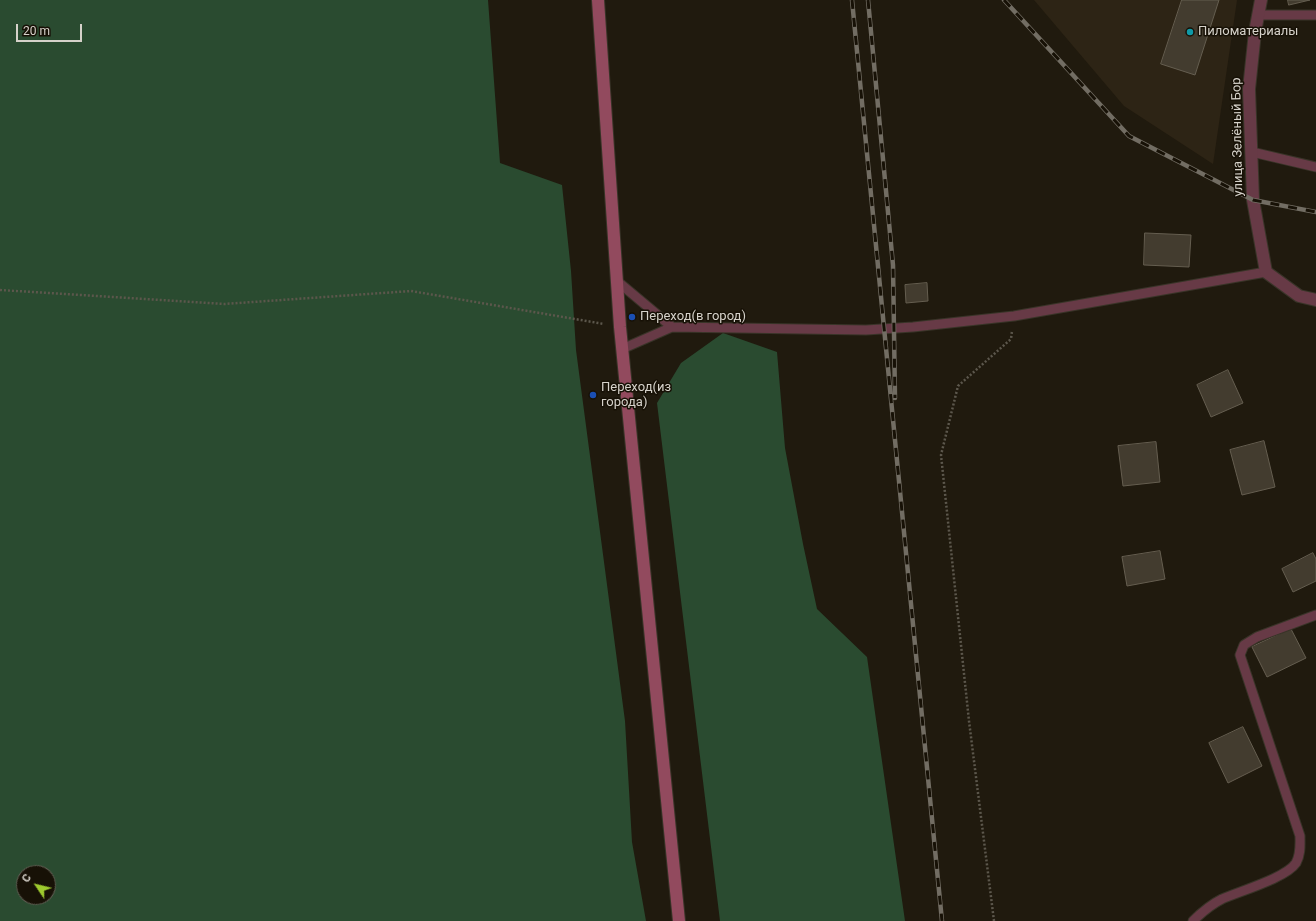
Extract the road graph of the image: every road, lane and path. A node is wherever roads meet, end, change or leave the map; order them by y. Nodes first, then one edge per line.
1 (598, 0) edge
2 (1261, 0) edge
3 (1258, 15) junction
4 (1316, 15) edge
5 (1252, 152) junction
6 (1316, 167) edge
7 (1266, 272) junction
8 (617, 281) junction
9 (0, 290) edge
10 (1316, 300) edge
11 (1014, 316) junction
12 (620, 327) junction
13 (672, 327) junction
14 (622, 349) junction
15 (1316, 615) edge
16 (679, 921) edge
17 (994, 921) edge
18 (1193, 921) edge

1 - 8 main road
2 - 3 street, улица Зелёный Бор
3 - 4 lane
3 - 5 street, улица Зелёный Бор
5 - 6 lane
5 - 7 street, улица Зелёный Бор
7 - 10 street
7 - 11 lane
8 - 12 main road
8 - 13 lane
9 - 12 path
11 - 13 lane
11 - 17 path
12 - 14 main road
13 - 14 lane
14 - 16 main road
15 - 18 lane

